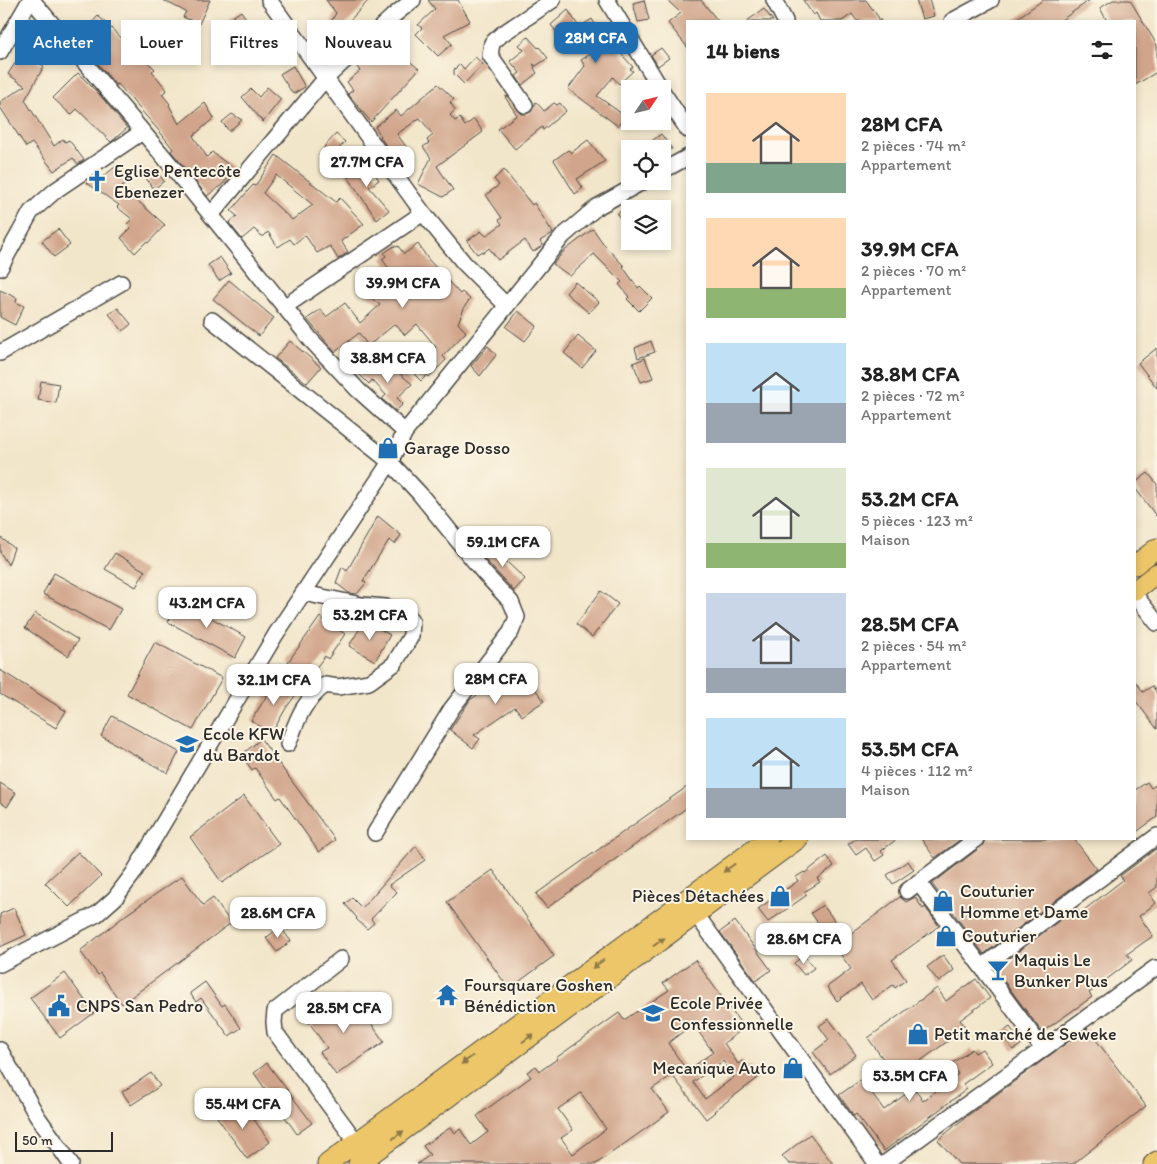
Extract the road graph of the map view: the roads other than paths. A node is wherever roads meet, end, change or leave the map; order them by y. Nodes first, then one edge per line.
1 (31, 0) edge
2 (268, 0) edge
3 (413, 0) edge
4 (553, 0) edge
5 (607, 0) edge
6 (774, 0) edge
7 (991, 0) edge
8 (784, 20) edge
9 (954, 20) edge
10 (0, 52) edge
11 (325, 78) junction
12 (656, 80) edge
13 (671, 104) edge
14 (525, 105) dead end
15 (686, 127) edge
16 (142, 132) junction
17 (686, 158) edge
18 (671, 166) edge
19 (628, 190) edge
20 (422, 214) junction
21 (212, 215) junction
22 (0, 268) edge
23 (121, 283) dead end
24 (507, 306) junction
25 (284, 307) junction
26 (212, 320) dead end
27 (0, 353) edge
28 (405, 432) junction
29 (390, 462) junction
30 (1157, 548) edge
31 (1136, 563) edge
32 (1157, 573) edge
33 (1136, 589) edge
34 (303, 593) junction
35 (1136, 595) edge
36 (1157, 624) edge
37 (288, 744) dead end
38 (374, 833) dead end
39 (1157, 836) edge
40 (767, 840) edge
41 (796, 840) edge
42 (975, 840) edge
43 (690, 907) junction
44 (341, 959) dead end
45 (0, 964) edge
46 (982, 967) junction
47 (1155, 968) dead end
48 (1043, 1049) junction
49 (0, 1050) edge
50 (357, 1142) junction
51 (1157, 1161) edge
52 (366, 1162) edge
53 (71, 1164) edge
54 (327, 1164) edge
55 (877, 1164) edge
56 (884, 1164) edge
57 (1153, 1164) edge

1 - 10 street
1 - 16 street
2 - 11 street
3 - 11 street
4 - 14 street
5 - 12 street
6 - 8 street
7 - 9 street
11 - 20 street
11 - 21 street
13 - 15 street
16 - 21 street
16 - 22 street
17 - 18 street
19 - 24 street
20 - 24 street
20 - 25 street
21 - 25 street
23 - 27 street
24 - 28 street
25 - 28 street
26 - 29 street
28 - 29 street
29 - 34 street
29 - 38 street
30 - 31 main road
32 - 33 main road
34 - 37 street
34 - 45 street
35 - 36 street
39 - 46 street
40 -> 43 main road
41 - 43 main road
42 - 46 street
43 -> 50 main road
52 -> 43 main road
43 - 55 street
44 - 50 street
46 - 48 street
47 - 48 street
48 - 56 street
49 - 53 street
50 - 52 street
50 - 54 main road
51 - 57 main road

